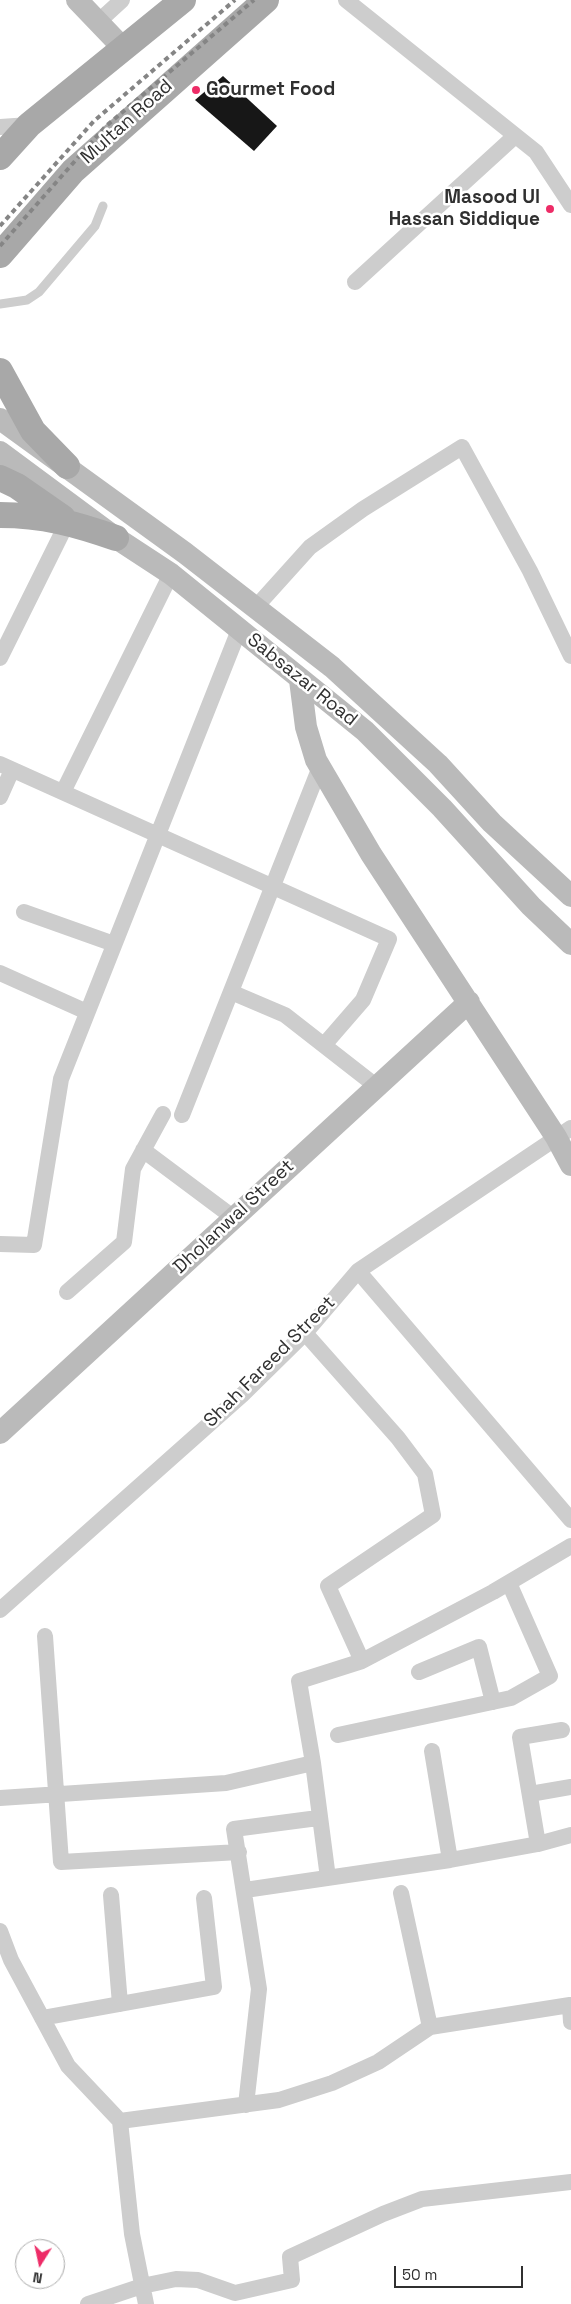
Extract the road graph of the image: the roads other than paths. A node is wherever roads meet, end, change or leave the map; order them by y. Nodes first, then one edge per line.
1 (77, 0) edge
2 (122, 0) edge
3 (183, 0) edge
4 (266, 0) edge
5 (346, 0) edge
6 (98, 22) junction
7 (123, 48) junction
8 (29, 124) junction
9 (0, 127) edge
10 (515, 136) junction
11 (0, 157) edge
12 (571, 205) edge
13 (103, 206) dead end
14 (0, 255) edge
15 (355, 282) dead end
16 (0, 304) edge
17 (0, 371) edge
18 (0, 419) edge
19 (0, 452) edge
20 (67, 466) junction
21 (0, 478) edge
22 (0, 515) edge
23 (68, 522) junction
24 (116, 538) junction
25 (171, 574) junction
26 (255, 608) junction
27 (239, 630) junction
28 (571, 656) edge
29 (0, 658) edge
30 (300, 680) junction
31 (356, 689) junction
32 (344, 713) junction
33 (6, 767) edge
34 (320, 767) junction
35 (63, 792) junction
36 (0, 797) edge
37 (157, 835) junction
38 (272, 888) junction
39 (571, 896) edge
40 (24, 912) dead end
41 (114, 944) junction
42 (571, 944) edge
43 (0, 973) edge
44 (231, 992) junction
45 (469, 1002) junction
46 (87, 1012) junction
47 (324, 1045) junction
48 (376, 1086) junction
49 (162, 1114) dead end
50 (182, 1115) dead end
51 (564, 1133) edge
52 (143, 1150) junction
53 (571, 1165) edge
54 (234, 1218) junction
55 (0, 1244) edge
56 (358, 1271) junction
57 (67, 1292) dead end
58 (305, 1333) junction
59 (0, 1433) edge
60 (571, 1520) edge
61 (571, 1546) edge
62 (509, 1583) junction
63 (0, 1610) edge
64 (45, 1636) dead end
65 (362, 1661) junction
66 (419, 1672) dead end
67 (493, 1702) junction
68 (562, 1730) dead end
69 (338, 1735) dead end
70 (432, 1751) dead end
71 (313, 1764) junction
72 (571, 1787) edge
73 (530, 1794) junction
74 (56, 1795) junction
75 (0, 1798) edge
76 (318, 1818) junction
77 (571, 1836) edge
78 (538, 1844) junction
79 (240, 1852) junction
80 (450, 1860) junction
81 (328, 1878) junction
82 (245, 1890) junction
83 (401, 1893) dead end
84 (111, 1895) dead end
85 (204, 1898) dead end
86 (0, 1931) edge
87 (120, 2004) junction
88 (570, 2004) edge
89 (42, 2018) junction
90 (571, 2022) edge
91 (430, 2027) junction
92 (246, 2105) junction
93 (120, 2121) junction
94 (571, 2182) edge
95 (142, 2286) junction
96 (88, 2304) edge
97 (146, 2304) edge

1 - 6 main road
2 - 6 street
3 - 7 main road
4 - 14 main road, Multan Road
5 - 10 street
6 - 7 main road
7 - 8 main road
8 - 9 street
8 - 11 main road
10 - 12 street
10 - 15 street
13 - 16 lane
17 - 20 main road
18 - 20 main road, Sabsazar Road
19 - 24 main road, Sabsazar Road
20 - 26 main road, Sabsazar Road
21 - 23 main road
22 - 23 main road
23 - 24 main road
23 - 29 street
24 - 25 main road, Sabsazar Road
25 - 27 main road, Sabsazar Road
25 - 35 street
26 - 28 street
26 - 31 main road, Sabsazar Road
27 - 30 main road, Sabsazar Road
27 - 37 street
30 - 32 main road, Sabsazar Road
30 - 34 main road
31 - 32 main road
31 - 39 main road, Sabsazar Road
32 - 42 main road, Sabsazar Road
33 - 35 street
33 - 36 street
34 - 38 street
34 - 45 main road
35 - 37 street
37 - 38 street
37 - 41 street
38 - 44 street
38 - 47 street
40 - 41 street
41 - 46 street
43 - 46 street
44 - 47 street
44 - 50 street
45 - 48 main road, Dholanwal Street
45 - 51 main road
46 - 55 street
47 - 48 street
48 - 54 main road, Dholanwal Street
49 - 52 street
51 - 53 main road
51 - 56 street, Shah Fareed Street
52 - 54 street
52 - 57 street
54 - 59 main road, Dholanwal Street
56 - 58 street, Shah Fareed Street
56 - 60 street
58 - 63 street, Shah Fareed Street
58 - 65 street
61 - 62 street
62 - 65 street
62 - 67 street
64 - 74 street
65 - 71 street
66 - 67 street
67 - 69 street
68 - 73 street
70 - 80 street
71 - 74 street
71 - 76 street
72 - 73 street
73 - 78 street
74 - 75 street
74 - 79 street
76 - 79 street
76 - 81 street
77 - 78 street
78 - 80 street
79 - 82 street
80 - 81 street
81 - 82 street
82 - 92 street
83 - 91 street
84 - 87 street
85 - 87 street
86 - 89 street
87 - 89 street
88 - 90 street
88 - 91 street
89 - 93 street
91 - 92 street
92 - 93 street
93 - 95 street
94 - 95 street
95 - 96 street
95 - 97 street

